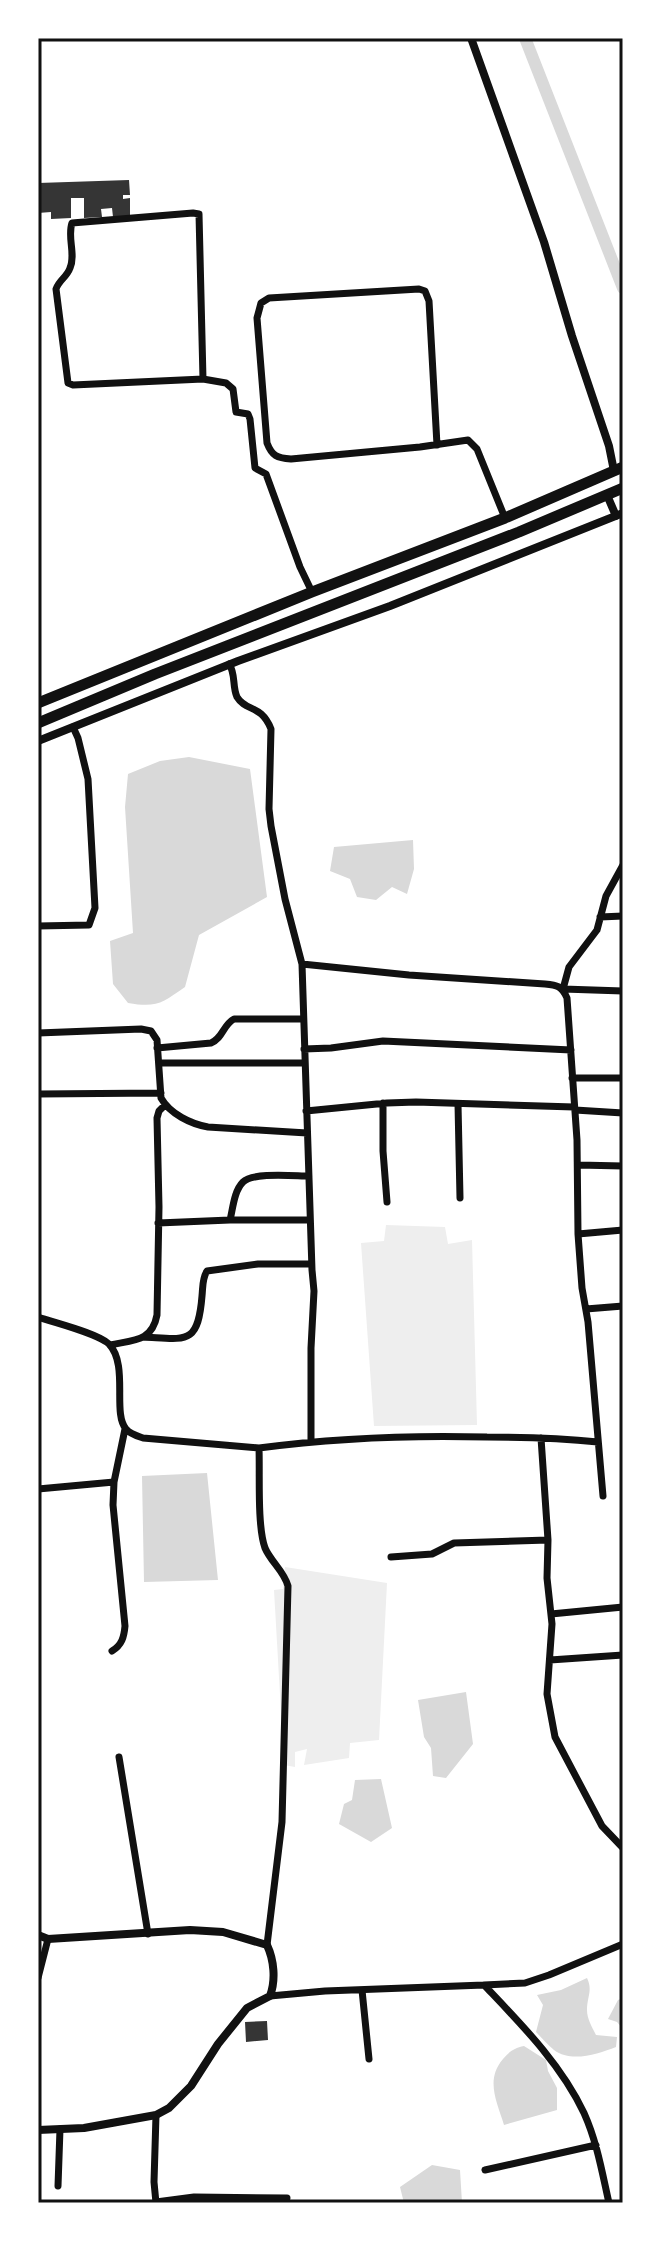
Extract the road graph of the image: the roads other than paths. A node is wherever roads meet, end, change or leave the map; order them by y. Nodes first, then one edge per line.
1 (471, 38) edge
2 (203, 379) junction
3 (437, 445) junction
4 (619, 469) edge
5 (623, 488) edge
6 (607, 495) junction
7 (619, 514) edge
8 (505, 518) junction
9 (312, 592) junction
10 (229, 664) junction
11 (155, 674) junction
12 (162, 692) junction
13 (38, 703) edge
14 (38, 723) edge
15 (73, 727) junction
16 (38, 741) edge
17 (623, 865) edge
18 (623, 916) edge
19 (600, 917) junction
20 (38, 926) edge
21 (302, 964) junction
22 (563, 989) junction
23 (623, 991) edge
24 (303, 1019) junction
25 (38, 1033) edge
26 (157, 1048) junction
27 (304, 1049) junction
28 (571, 1050) junction
29 (159, 1063) junction
30 (304, 1063) junction
31 (572, 1078) junction
32 (623, 1078) edge
33 (161, 1093) junction
34 (38, 1094) edge
35 (383, 1103) junction
36 (458, 1104) junction
37 (165, 1105) junction
38 (574, 1109) junction
39 (306, 1111) junction
40 (623, 1113) edge
41 (307, 1133) junction
42 (578, 1165) junction
43 (623, 1166) edge
44 (309, 1176) junction
45 (460, 1198) dead end
46 (387, 1202) dead end
47 (230, 1220) junction
48 (310, 1220) junction
49 (158, 1223) junction
50 (623, 1230) edge
51 (578, 1234) junction
52 (311, 1264) junction
53 (623, 1306) edge
54 (586, 1309) junction
55 (38, 1317) edge
56 (142, 1337) junction
57 (110, 1345) junction
58 (125, 1429) junction
59 (541, 1438) junction
60 (311, 1441) junction
61 (598, 1442) junction
62 (259, 1448) junction
63 (114, 1482) junction
64 (38, 1489) edge
65 (603, 1496) dead end
66 (548, 1540) junction
67 (391, 1557) dead end
68 (623, 1607) edge
69 (551, 1614) junction
70 (112, 1651) dead end
71 (623, 1655) edge
72 (550, 1660) junction
73 (119, 1757) dead end
74 (623, 1848) edge
75 (148, 1934) junction
76 (38, 1935) edge
77 (48, 1939) junction
78 (623, 1944) edge
79 (267, 1945) junction
80 (38, 1978) edge
81 (484, 1985) junction
82 (362, 1990) junction
83 (270, 1996) junction
84 (369, 2059) dead end
85 (156, 2115) junction
86 (60, 2129) junction
87 (38, 2130) edge
88 (596, 2145) junction
89 (485, 2170) dead end
90 (58, 2186) dead end
91 (287, 2198) dead end
92 (156, 2202) edge
93 (609, 2203) edge

1 - 4 street
2 - 2 street
2 - 9 street
3 - 3 street
3 - 8 street
4 - 8 highway
5 - 6 highway
6 - 7 street
6 - 11 highway
7 - 10 street
8 - 9 highway
9 - 13 highway
10 - 12 street
10 - 21 street
11 - 12 street
11 - 14 highway
12 - 15 street
15 - 16 street
15 - 20 street
17 - 19 street
18 - 19 street
19 - 22 street
21 - 22 street
21 - 24 street
22 - 23 street
22 - 28 street
24 - 26 street
24 - 27 street
25 - 26 street
26 - 29 street
27 - 28 street
27 - 30 street
28 - 31 street
29 - 30 street
29 - 33 street
30 - 39 street
31 - 32 street
31 - 38 street
33 - 34 street
33 - 37 street
35 - 36 street
35 - 39 street
35 - 46 street
36 - 38 street
36 - 45 street
37 - 41 street
37 - 49 street
38 - 40 street
38 - 42 street
39 - 41 street
41 - 44 street
42 - 43 street
42 - 51 street
44 - 47 street
44 - 48 street
47 - 48 street
47 - 49 street
48 - 52 street
49 - 56 street
50 - 51 street
51 - 54 street
52 - 56 street
52 - 60 street
53 - 54 street
54 - 61 street
55 - 57 street
56 - 57 street
57 - 58 street
58 - 62 street
58 - 63 street
59 - 60 street
59 - 61 street
59 - 66 street
60 - 62 street
61 - 65 street
62 - 79 street
63 - 64 street
63 - 70 street
66 - 67 street
66 - 69 street
68 - 69 street
69 - 72 street
71 - 72 street
72 - 74 street
73 - 75 street
75 - 77 street
75 - 79 street
76 - 77 street
77 - 80 street
78 - 81 street
79 - 83 street
81 - 82 street
81 - 88 street
82 - 83 street
82 - 84 street
83 - 85 street
85 - 86 street
85 - 92 street
86 - 87 street
86 - 90 street
88 - 89 street
88 - 93 street
91 - 92 street

